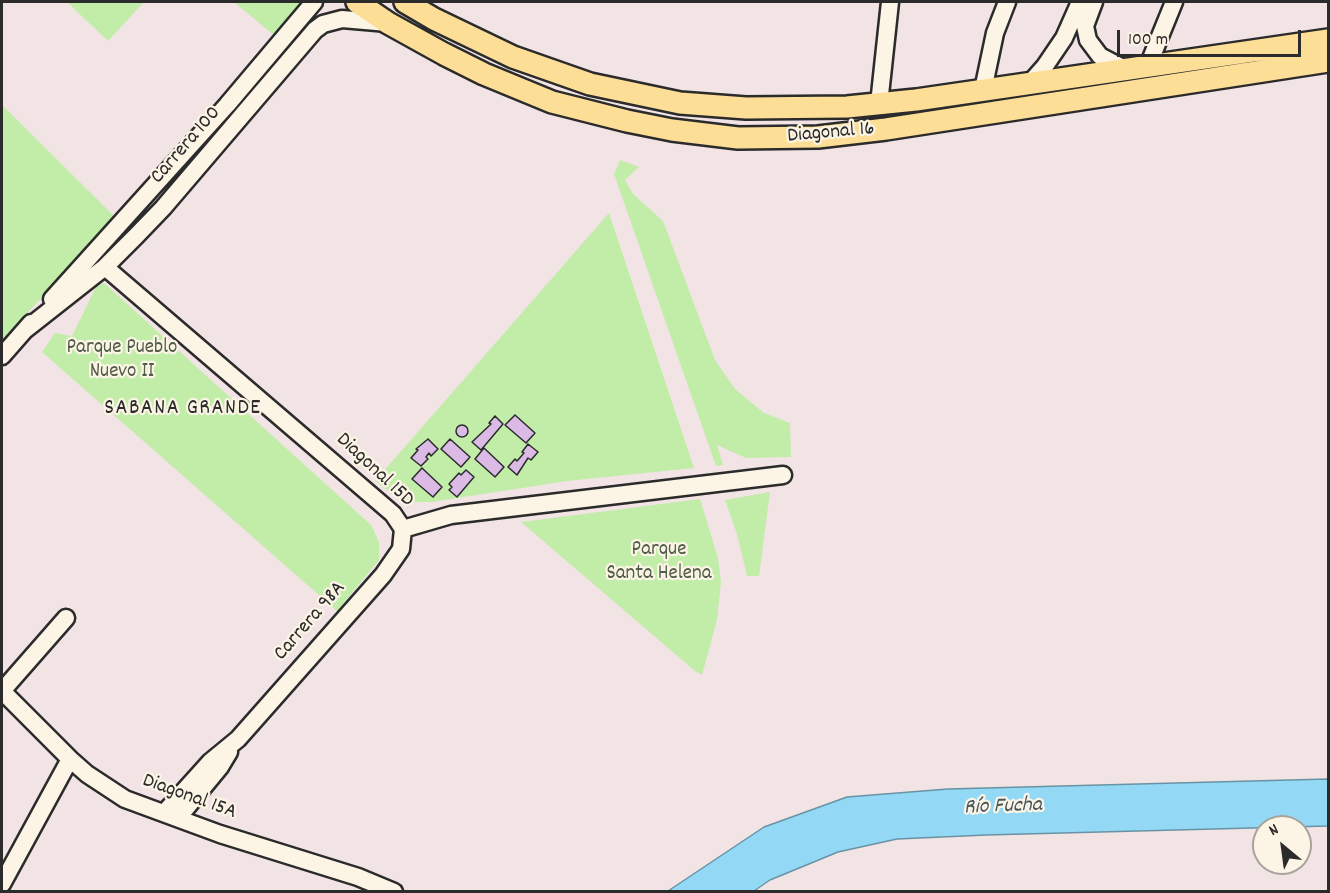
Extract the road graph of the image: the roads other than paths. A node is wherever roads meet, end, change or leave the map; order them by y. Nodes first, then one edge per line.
1 (314, 2) edge
2 (357, 2) edge
3 (405, 2) edge
4 (890, 2) edge
5 (1007, 2) edge
6 (1080, 2) edge
7 (1094, 2) edge
8 (1174, 2) edge
9 (388, 23) junction
10 (1329, 40) edge
11 (1329, 61) edge
12 (1148, 66) junction
13 (1125, 69) junction
14 (1030, 83) junction
15 (983, 90) junction
16 (879, 104) junction
17 (227, 105) junction
18 (241, 117) junction
19 (105, 267) junction
20 (25, 330) junction
21 (2, 356) edge
22 (783, 475) dead end
23 (403, 529) junction
24 (66, 618) dead end
25 (2, 691) edge
26 (70, 759) junction
27 (171, 816) junction
28 (2, 884) edge
29 (394, 891) edge

1 - 17 street, Carrera 100
2 - 9 main road, Diagonal 16
3 - 16 main road, Diagonal 16
4 - 16 street
5 - 15 street
6 - 14 street
7 - 13 street
8 - 12 street
9 - 11 main road, Diagonal 16
9 - 18 street, Carrera 100
10 - 12 main road, Diagonal 16
12 - 13 main road, Diagonal 16
13 - 14 main road, Diagonal 16
14 - 15 main road, Diagonal 16
15 - 16 main road, Diagonal 16
17 - 18 street
17 - 20 street, Carrera 100
18 - 19 street, Carrera 100
19 - 20 street, Carrera 100
19 - 23 street, Diagonal 15D
20 - 21 street, Carrera 100
22 - 23 street, Diagonal 15D
23 - 27 street, Carrera 98A
24 - 25 street
25 - 26 street, Diagonal 15A
26 - 27 street, Diagonal 15A
26 - 28 street
27 - 29 street, Diagonal 15A

